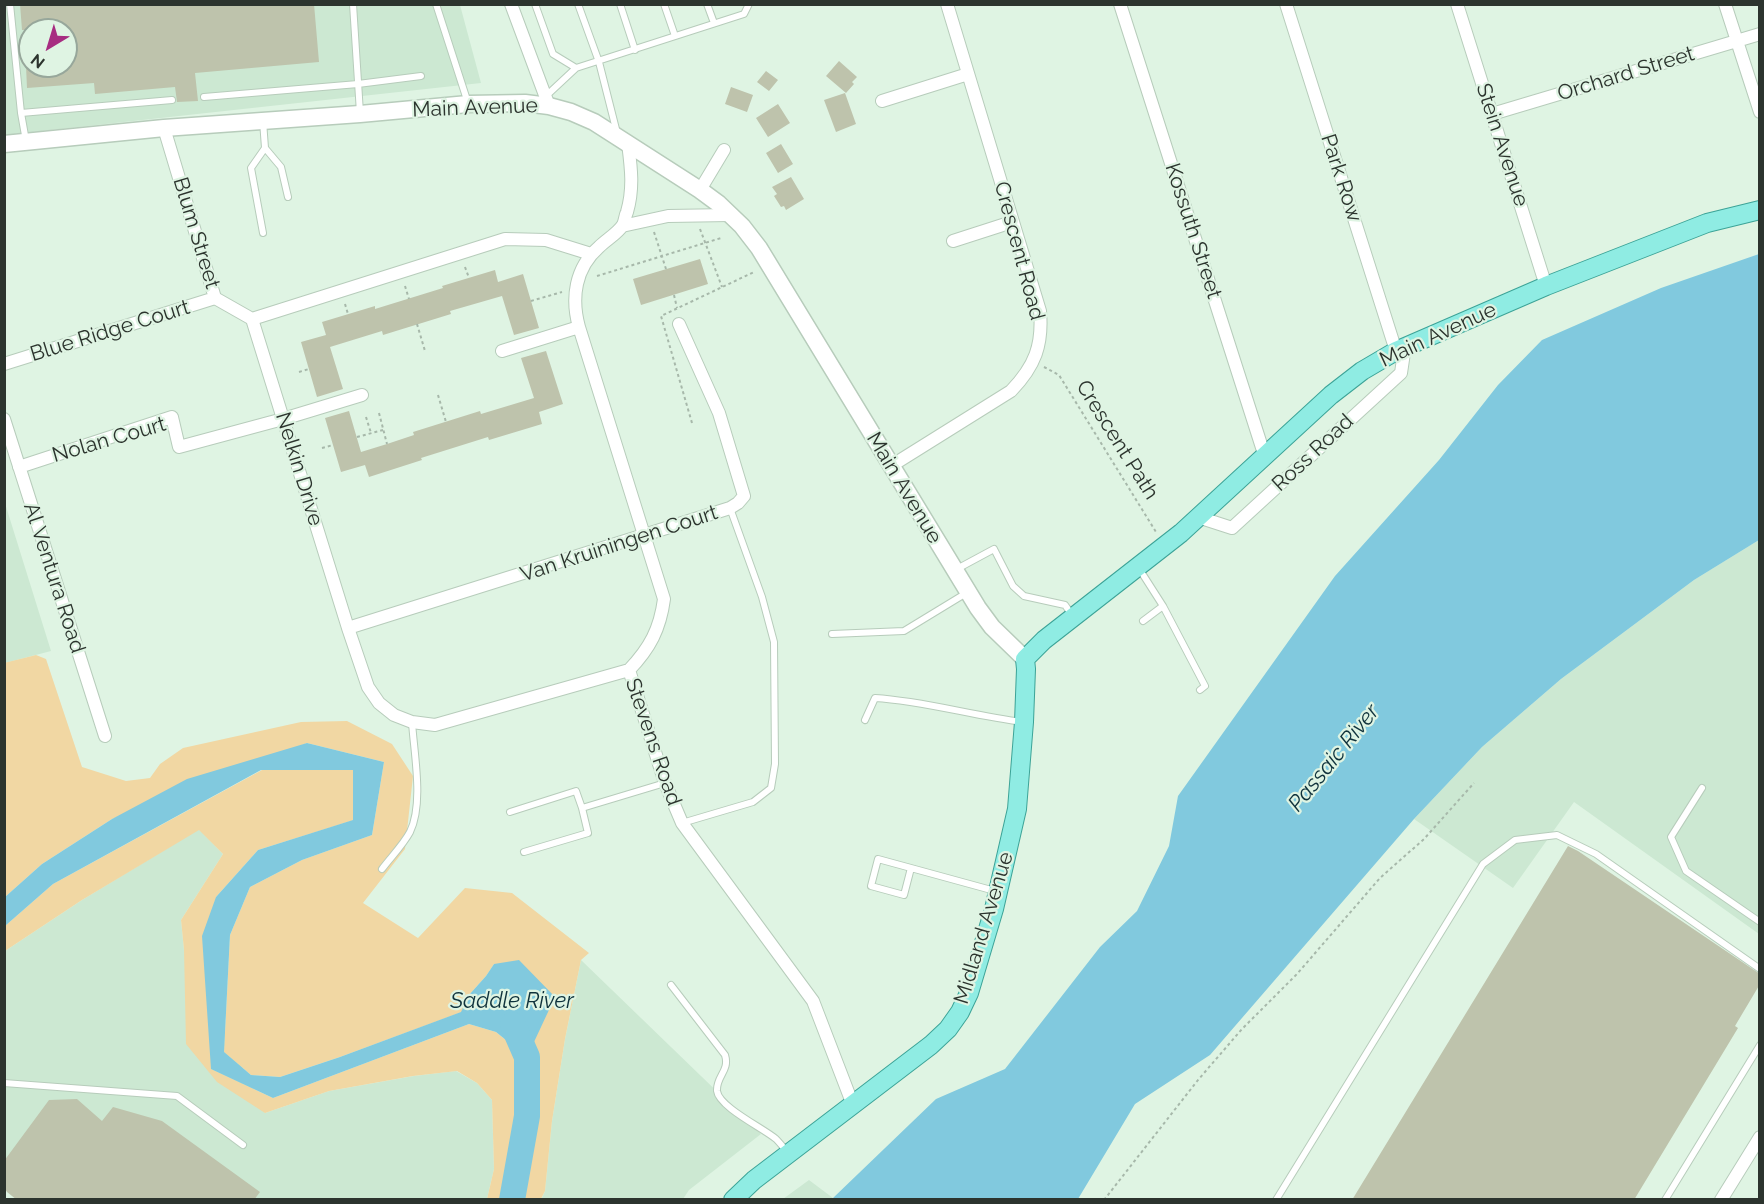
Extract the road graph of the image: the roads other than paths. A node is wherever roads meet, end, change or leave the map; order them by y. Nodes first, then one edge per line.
1 (10, 4) edge
2 (353, 4) edge
3 (436, 4) edge
4 (511, 4) edge
5 (535, 4) edge
6 (578, 4) edge
7 (620, 4) edge
8 (664, 4) edge
9 (707, 4) edge
10 (749, 4) edge
11 (947, 4) edge
12 (1120, 4) edge
13 (1286, 4) edge
14 (1457, 4) edge
15 (1725, 4) edge
16 (714, 23) junction
17 (1760, 34) edge
18 (675, 36) junction
19 (1737, 40) junction
20 (635, 50) junction
21 (599, 62) junction
22 (576, 68) junction
23 (968, 74) junction
24 (421, 76) dead end
25 (358, 84) junction
26 (204, 97) dead end
27 (172, 100) dead end
28 (548, 101) junction
29 (882, 101) dead end
30 (468, 104) junction
31 (1760, 112) edge
32 (21, 113) junction
33 (360, 114) junction
34 (1492, 114) junction
35 (263, 121) junction
36 (164, 128) junction
37 (623, 140) junction
38 (26, 142) junction
39 (4, 144) edge
40 (265, 148) junction
41 (724, 150) dead end
42 (700, 190) junction
43 (288, 197) dead end
44 (1760, 210) edge
45 (730, 215) junction
46 (1012, 222) junction
47 (622, 226) junction
48 (263, 233) dead end
49 (953, 241) dead end
50 (591, 254) junction
51 (1546, 286) junction
52 (215, 298) junction
53 (252, 319) junction
54 (679, 324) dead end
55 (579, 327) junction
56 (1400, 349) junction
57 (502, 351) dead end
58 (4, 364) edge
59 (362, 394) dead end
60 (4, 419) edge
61 (283, 419) junction
62 (1265, 457) junction
63 (891, 465) junction
64 (19, 467) junction
65 (730, 508) junction
66 (1198, 517) junction
67 (645, 536) junction
68 (1138, 567) junction
69 (955, 570) junction
70 (968, 592) junction
71 (1163, 606) junction
72 (1073, 616) junction
73 (1143, 621) dead end
74 (348, 628) junction
75 (832, 634) dead end
76 (1025, 659) junction
77 (629, 670) junction
78 (1200, 690) dead end
79 (865, 720) dead end
80 (412, 722) junction
81 (1024, 722) junction
82 (105, 736) dead end
83 (665, 783) junction
84 (1702, 788) dead end
85 (582, 808) junction
86 (510, 812) dead end
87 (682, 823) junction
88 (524, 852) dead end
89 (911, 868) junction
90 (382, 869) dead end
91 (998, 892) junction
92 (1760, 922) edge
93 (1760, 969) edge
94 (671, 985) dead end
95 (1760, 1045) edge
96 (4, 1083) edge
97 (852, 1105) junction
98 (1760, 1137) edge
99 (243, 1145) dead end
100 (788, 1154) junction
101 (733, 1200) edge
102 (1276, 1200) edge
103 (1665, 1200) edge
104 (1722, 1200) edge

1 - 32 lane
2 - 25 lane
3 - 30 lane
4 - 28 street
5 - 22 lane
6 - 21 lane
7 - 20 lane
8 - 18 lane
9 - 16 lane
10 - 16 lane
11 - 23 street, Crescent Road
12 - 62 street, Kossuth Street
13 - 56 street, Park Row
14 - 34 street, Stein Avenue
15 - 19 street
16 - 18 lane
17 - 19 street, Orchard Street
18 - 20 lane
19 - 31 street
19 - 34 street, Orchard Street
20 - 21 lane
21 - 22 lane
21 - 37 lane
22 - 28 lane
23 - 29 street
23 - 46 street, Crescent Road
24 - 25 lane
25 - 26 lane
25 - 33 lane
27 - 32 lane
28 - 30 street, Main Avenue
28 - 37 street, Main Avenue
30 - 33 street, Main Avenue
32 - 38 lane
33 - 35 street, Main Avenue
34 - 51 street, Stein Avenue
35 - 36 street, Main Avenue
35 - 40 lane
36 - 38 street, Main Avenue
36 - 52 street, Blum Street
37 - 42 street, Main Avenue
37 - 47 street
38 - 39 street, Main Avenue
40 - 43 lane
40 - 48 lane
41 - 42 street
42 - 45 street, Main Avenue
44 - 51 main road, Main Avenue
45 - 47 street, Stevens Road
45 - 63 street, Main Avenue
46 - 49 street
46 - 63 street, Crescent Road
47 - 50 street, Stevens Road
50 - 53 street
50 - 55 street, Stevens Road
51 - 56 main road, Main Avenue
52 - 53 street, Blum Street
52 - 58 street, Blue Ridge Court
53 - 61 street, Nelkin Drive
54 - 65 street, Van Kruiningen Court
55 - 57 street
55 - 67 street, Stevens Road
56 - 62 main road, Main Avenue
56 - 66 street, Ross Road
59 - 61 street
60 - 64 street, Al Ventura Road
61 - 64 street, Nolan Court
61 - 74 street, Nelkin Drive
62 - 66 main road, Main Avenue
63 - 69 street, Main Avenue
64 - 82 street, Al Ventura Road
65 - 67 street, Van Kruiningen Court
65 - 87 lane
66 - 68 main road, Main Avenue
67 - 74 street, Van Kruiningen Court
67 - 77 street, Stevens Road
68 - 71 lane
68 - 72 main road, Main Avenue
69 - 70 street, Main Avenue
69 - 72 lane
70 - 75 lane
70 - 76 street, Main Avenue
71 - 73 lane
71 - 78 lane
72 - 76 main road, Main Avenue
74 - 80 street, Nelkin Drive
76 - 81 main road, Midland Avenue
77 - 80 street, Nelkin Drive
77 - 83 street, Stevens Road
79 - 81 lane
80 - 90 lane
81 - 91 main road, Midland Avenue
83 - 85 lane
83 - 87 street, Stevens Road
84 - 92 lane
85 - 86 lane
85 - 88 lane
87 - 97 street, Stevens Road
89 - 89 lane
89 - 91 lane
91 - 97 main road, Midland Avenue
93 - 102 lane
94 - 100 lane
95 - 103 lane
96 - 99 lane
97 - 100 main road, Midland Avenue
98 - 104 street
100 - 101 main road, Midland Avenue

